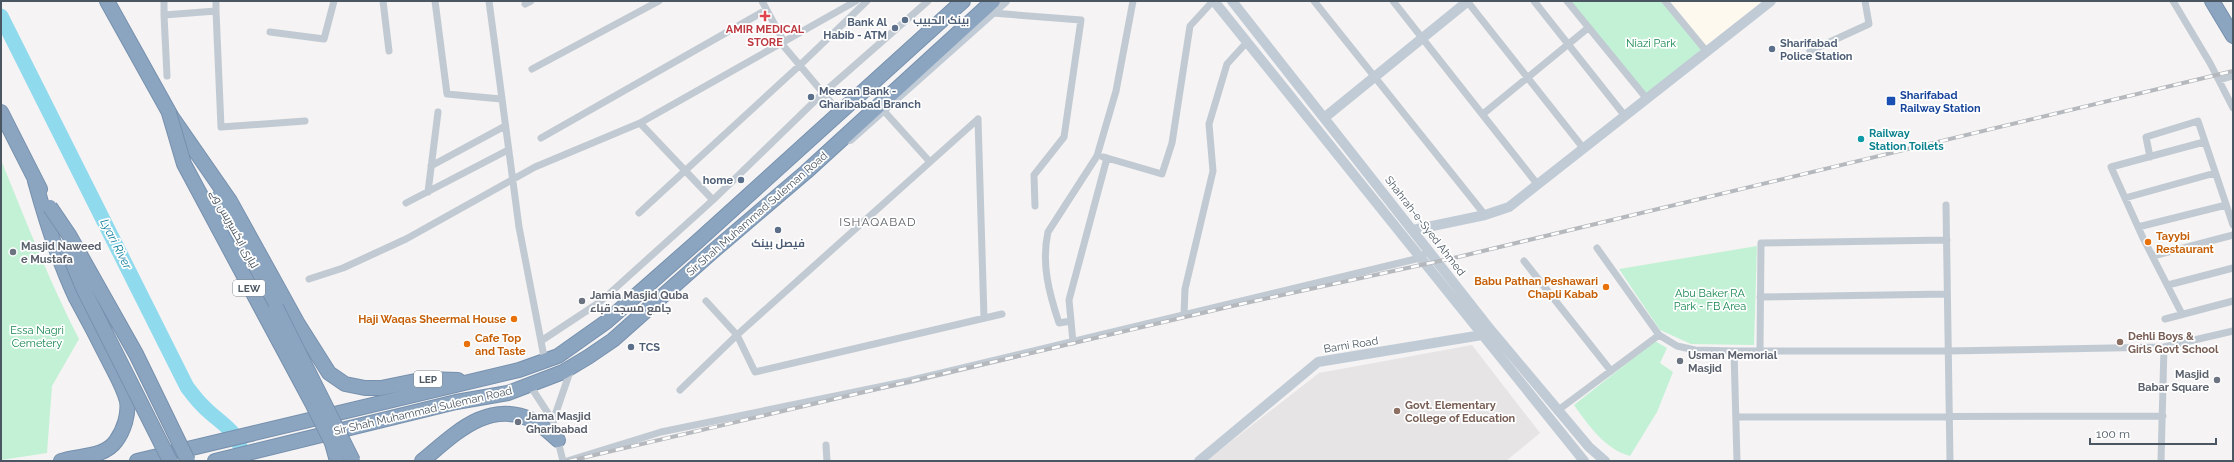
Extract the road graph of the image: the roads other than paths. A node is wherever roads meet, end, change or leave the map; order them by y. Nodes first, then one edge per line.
1 (107, 1) edge
2 (164, 1) edge
3 (216, 1) edge
4 (334, 1) edge
5 (383, 1) edge
6 (435, 1) edge
7 (489, 1) edge
8 (659, 1) edge
9 (856, 1) edge
10 (866, 1) edge
11 (928, 1) edge
12 (963, 1) edge
13 (1005, 1) edge
14 (1133, 1) edge
15 (1213, 1) edge
16 (1232, 1) edge
17 (1314, 1) edge
18 (1393, 1) edge
19 (1468, 1) edge
20 (1534, 1) edge
21 (1567, 1) edge
22 (1665, 1) edge
23 (1771, 1) edge
24 (1864, 1) edge
25 (2173, 1) edge
26 (2208, 1) edge
27 (2212, 1) edge
28 (765, 4) edge
29 (993, 7) edge
30 (216, 11) junction
31 (2220, 13) junction
32 (164, 15) junction
33 (1588, 28) junction
34 (270, 32) dead end
35 (2233, 36) edge
36 (1423, 38) junction
37 (783, 42) junction
38 (1247, 42) junction
39 (1568, 44) junction
40 (390, 51) dead end
41 (1810, 51) dead end
42 (1707, 52) junction
43 (799, 66) junction
44 (532, 69) dead end
45 (167, 76) dead end
46 (2233, 76) edge
47 (1375, 77) junction
48 (1528, 78) junction
49 (2219, 80) junction
50 (822, 94) junction
51 (502, 99) junction
52 (1647, 99) junction
53 (2233, 108) edge
54 (884, 111) junction
55 (1, 112) edge
56 (438, 112) dead end
57 (169, 113) junction
58 (840, 113) junction
59 (1483, 114) junction
60 (1625, 116) junction
61 (1324, 118) junction
62 (305, 121) dead end
63 (640, 123) junction
64 (505, 126) junction
65 (541, 138) dead end
66 (2204, 142) junction
67 (1584, 149) junction
68 (508, 150) junction
69 (1097, 156) junction
70 (2150, 157) junction
71 (1107, 158) junction
72 (930, 162) junction
73 (431, 166) junction
74 (684, 171) junction
75 (806, 172) junction
76 (2215, 173) junction
77 (512, 180) junction
78 (35, 181) junction
79 (1538, 185) junction
80 (428, 192) junction
81 (2125, 198) junction
82 (713, 200) junction
83 (406, 203) dead end
84 (1946, 205) dead end
85 (2226, 205) junction
86 (1035, 206) dead end
87 (50, 207) junction
88 (638, 213) dead end
89 (1485, 215) junction
90 (2233, 225) edge
91 (2138, 227) junction
92 (1413, 230) junction
93 (2233, 235) edge
94 (1947, 240) junction
95 (1597, 248) dead end
96 (1429, 250) junction
97 (2152, 256) junction
98 (1420, 258) junction
99 (1524, 261) dead end
100 (2233, 268) edge
101 (309, 280) dead end
102 (2168, 285) junction
103 (1947, 294) junction
104 (1760, 297) junction
105 (706, 301) dead end
106 (2233, 301) edge
107 (1002, 314) dead end
108 (2182, 314) junction
109 (1184, 315) junction
110 (984, 318) junction
111 (2165, 319) dead end
112 (1071, 321) junction
113 (2233, 331) edge
114 (1486, 332) junction
115 (737, 335) junction
116 (1659, 335) junction
117 (541, 341) junction
118 (1073, 342) junction
119 (2164, 347) junction
120 (1760, 350) junction
121 (1734, 351) junction
122 (1947, 351) junction
123 (545, 362) junction
124 (571, 367) junction
125 (1611, 370) junction
126 (548, 378) junction
127 (476, 381) junction
128 (529, 384) junction
129 (381, 388) joint
130 (680, 390) dead end
131 (508, 393) junction
132 (1557, 411) junction
133 (2163, 416) junction
134 (1737, 417) junction
135 (1948, 417) junction
136 (478, 418) junction
137 (553, 421) junction
138 (558, 440) junction
139 (826, 445) dead end
140 (189, 455) edge
141 (61, 461) edge
142 (137, 461) edge
143 (170, 461) edge
144 (215, 461) edge
145 (337, 461) edge
146 (353, 461) edge
147 (422, 461) edge
148 (563, 461) edge
149 (567, 461) edge
150 (827, 461) edge
151 (1199, 461) edge
152 (1584, 461) edge
153 (1605, 461) edge
154 (1737, 461) edge
155 (1950, 461) edge
156 (2161, 461) edge

1 - 57 highway, لیاری ایکسپریس وے / LEW
2 - 32 street
3 - 30 street
4 - 34 street
5 - 40 street
6 - 51 street
7 - 51 street
8 - 44 street
9 - 37 street
10 - 43 street
11 - 50 street
12 - 58 highway, Sir Shah Muhammad Suleman Road
13 - 29 street
14 - 69 street
15 - 38 street, Shahrah-e-Syed Ahmed
15 - 71 street
16 - 61 street, Shahrah-e-Syed Ahmed
17 - 47 street
18 - 36 street
19 - 36 street
19 - 48 street
20 - 39 street
21 - 33 street
22 - 42 street
23 - 42 street
24 - 41 street
25 - 49 street
26 - 31 highway
27 - 31 highway
28 - 37 street
28 - 65 street
29 - 54 street
29 - 75 highway, Sir Shah Muhammad Suleman Road
29 - 86 street
30 - 32 street
30 - 62 street
31 - 35 highway
32 - 45 street
33 - 39 street
33 - 52 street
36 - 47 street
36 - 59 street
37 - 43 street
37 - 63 street
38 - 98 street, Shahrah-e-Syed Ahmed
38 - 109 street
39 - 48 street
39 - 60 street
42 - 52 street
43 - 50 street
43 - 74 street
46 - 49 street
47 - 61 street
47 - 89 street
48 - 59 street
48 - 67 street
49 - 53 street
50 - 58 street
50 - 82 street
51 - 64 street
52 - 60 street
54 - 72 street
54 - 75 street
55 - 78 highway
56 - 73 street
57 - 129 highway, LEW
57 - 145 highway, LEW, bridge
57 - 146 highway, لیاری ایکسپریس وے / LEW, bridge
58 - 123 highway, Sir Shah Muhammad Suleman Road
59 - 79 street
60 - 67 street
61 - 92 street, Shahrah-e-Syed Ahmed
63 - 74 street
63 - 77 street
64 - 68 street
64 - 73 street
66 - 70 street
66 - 70 street
66 - 76 street
67 - 79 street
68 - 77 street
68 - 80 street
69 - 71 street
69 - 112 street
70 - 81 street
71 - 112 street
72 - 110 street
72 - 115 street
73 - 80 street
74 - 82 street
74 - 88 street
75 - 124 highway, Sir Shah Muhammad Suleman Road
76 - 81 street
76 - 85 street
77 - 101 street
77 - 117 street
78 - 87 highway
78 - 141 highway
79 - 89 street
80 - 83 street
81 - 91 street
82 - 117 street
84 - 94 street
85 - 90 street
85 - 91 street
87 - 140 highway, bridge
87 - 143 highway, bridge
89 - 92 street
91 - 97 street
92 - 96 street, Shahrah-e-Syed Ahmed
93 - 97 street
94 - 103 street
94 - 104 street
95 - 116 street
96 - 98 street
96 - 114 street, Shahrah-e-Syed Ahmed
97 - 102 street
98 - 109 street
98 - 114 street, Shahrah-e-Syed Ahmed
99 - 125 street
100 - 102 street
102 - 108 street
103 - 104 street
103 - 122 street
104 - 120 street
105 - 115 street
106 - 108 street
107 - 110 street
108 - 111 street
109 - 118 street
110 - 115 street
112 - 118 street
113 - 119 street
114 - 132 street, Shahrah-e-Syed Ahmed
114 - 151 street, Barni Road
114 - 152 street, Shahrah-e-Syed Ahmed
115 - 130 street
116 - 121 street
116 - 125 street
117 - 123 street
118 - 149 street
119 - 122 street
119 - 133 street
120 - 121 street
120 - 122 street
121 - 134 street
122 - 135 street
123 - 126 highway
123 - 127 highway, Sir Shah Muhammad Suleman Road
124 - 126 highway, Sir Shah Muhammad Suleman Road
124 - 137 street
125 - 132 street
126 - 128 highway, Sir Shah Muhammad Suleman Road
127 - 129 highway, LEP
127 - 140 highway, Sir Shah Muhammad Suleman Road
128 - 131 highway, Sir Shah Muhammad Suleman Road
128 - 137 street
131 - 136 highway
131 - 144 highway, Sir Shah Muhammad Suleman Road
132 - 153 street, Shahrah-e-Syed Ahmed
133 - 135 street
133 - 156 street
134 - 135 street
134 - 154 street
135 - 155 street
136 - 138 highway
136 - 147 highway
137 - 138 street
138 - 148 street
139 - 150 street
140 - 142 highway

